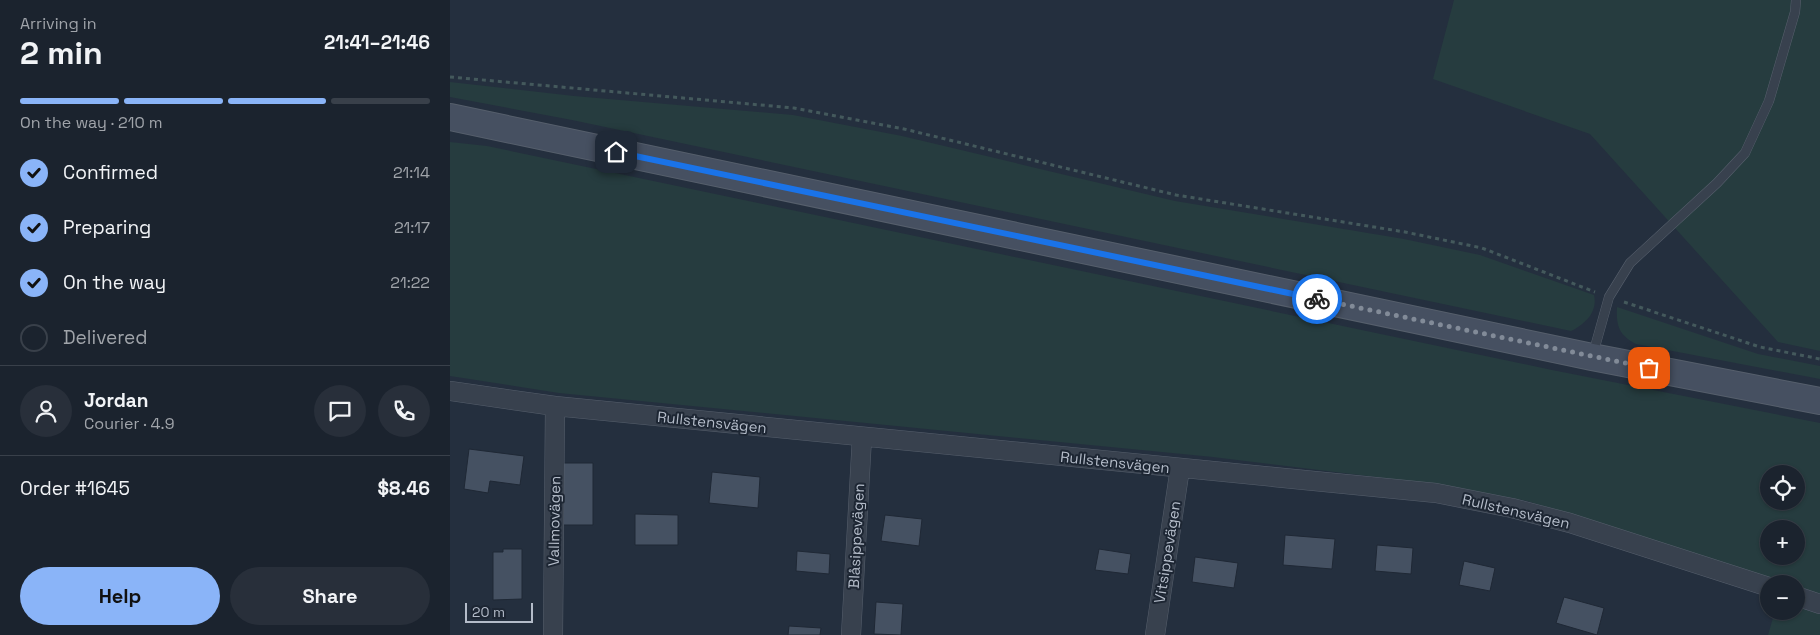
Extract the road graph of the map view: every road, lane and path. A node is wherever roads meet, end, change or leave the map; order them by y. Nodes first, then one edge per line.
1 (1796, 0) edge
2 (450, 77) edge
3 (450, 117) edge
4 (450, 122) edge
5 (484, 126) junction
6 (1609, 297) junction
7 (1592, 357) junction
8 (1820, 359) edge
9 (450, 391) edge
10 (1820, 401) edge
11 (555, 406) junction
12 (862, 437) junction
13 (1180, 468) junction
14 (1760, 584) edge
15 (1805, 599) edge
16 (1820, 604) edge
17 (553, 635) edge
18 (851, 635) edge
19 (1155, 635) edge

1 - 6 lane
2 - 6 path
3 - 5 main road
4 - 5 main road
5 - 7 main road
6 - 7 lane
6 - 8 path
7 - 10 main road
9 - 11 street, Rullstensvägen
11 - 12 street, Rullstensvägen
11 - 17 street, Vallmovägen
12 - 13 street, Rullstensvägen
12 - 18 street, Blåsippevägen
13 - 14 street, Rullstensvägen
13 - 19 street, Vitsippevägen
15 - 16 street

